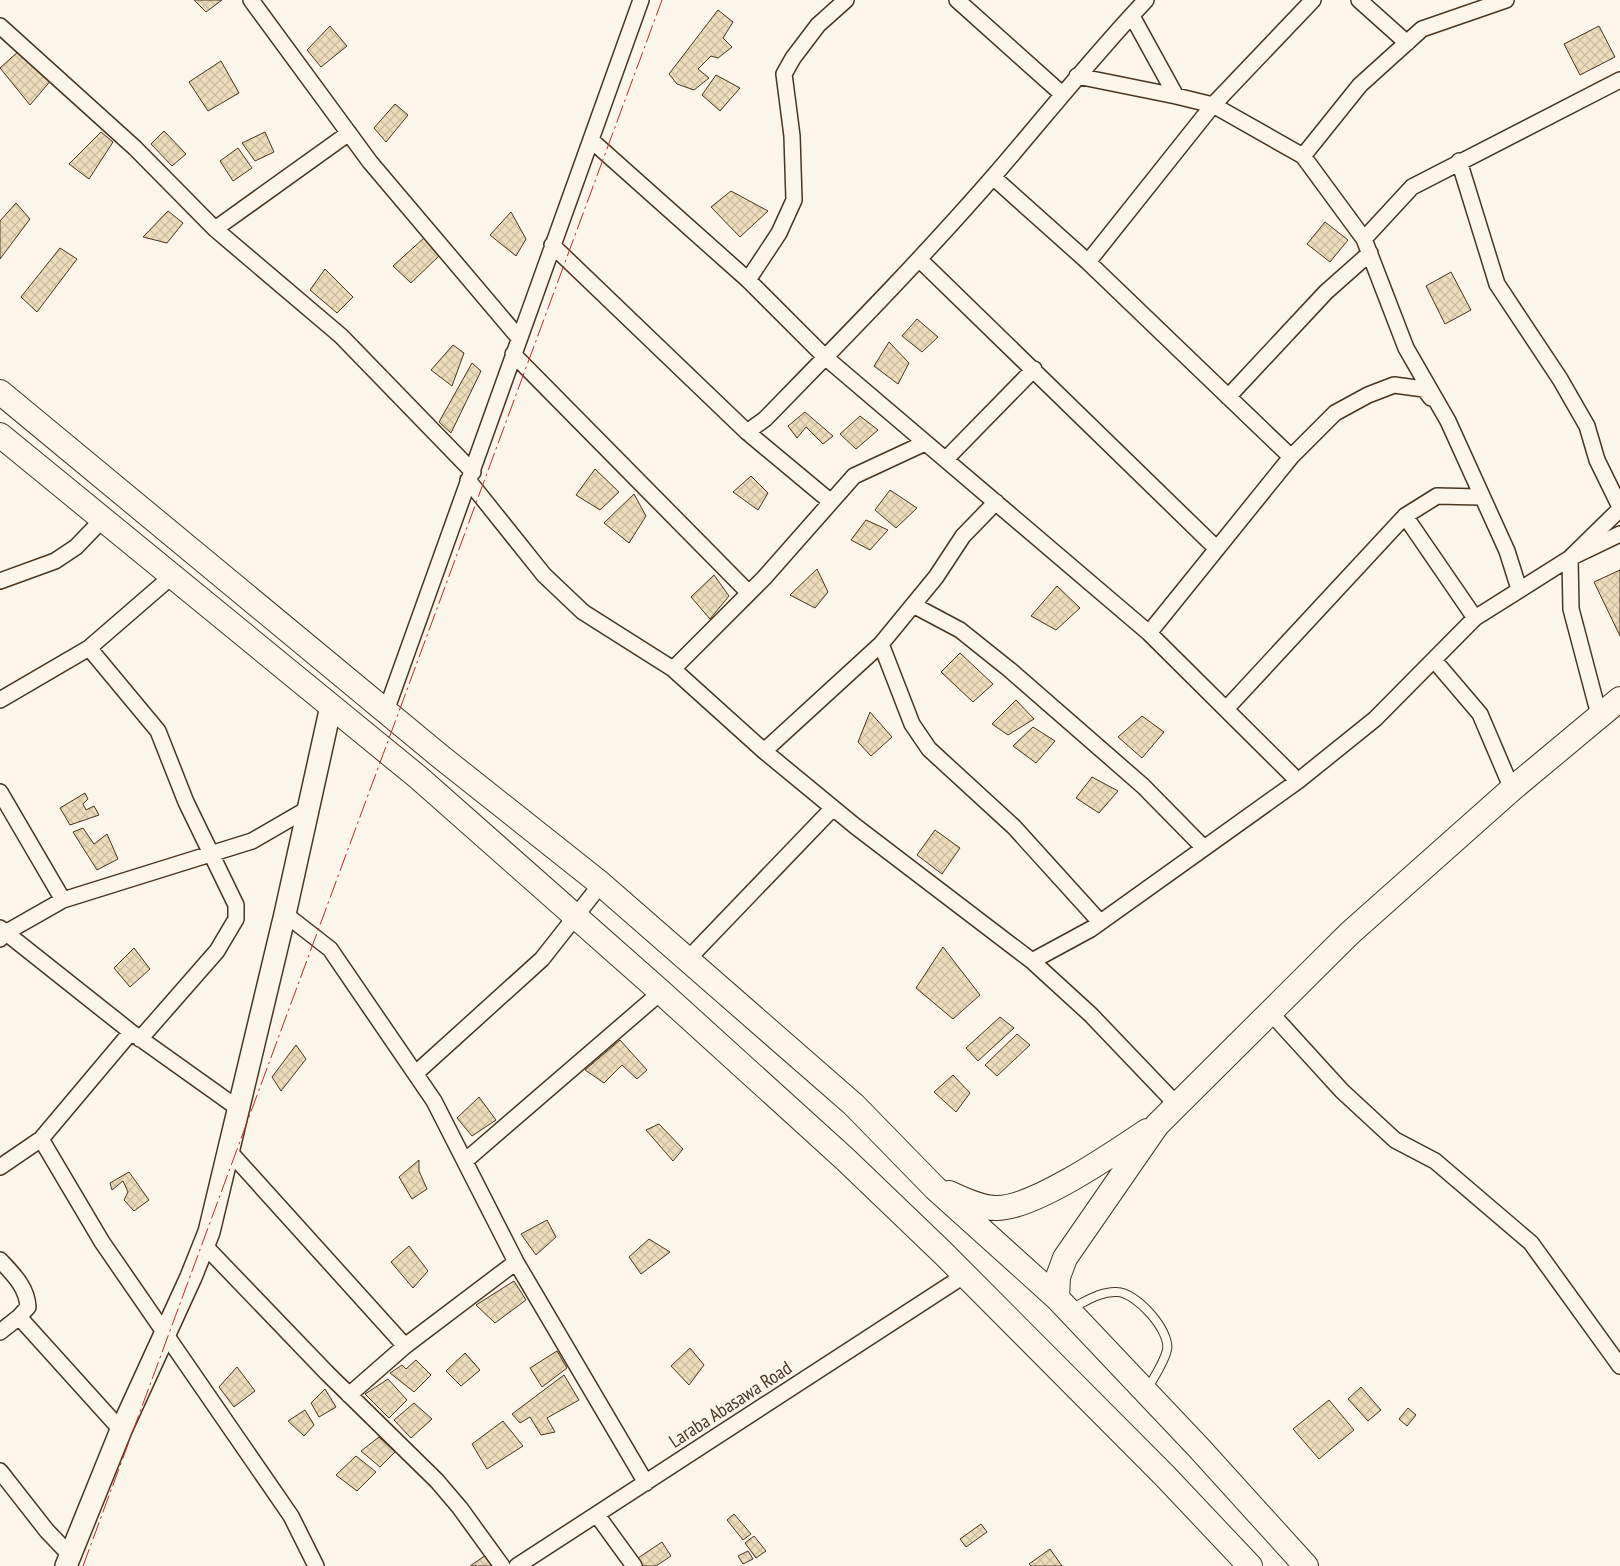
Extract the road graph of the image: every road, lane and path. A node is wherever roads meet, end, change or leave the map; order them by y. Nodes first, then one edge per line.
1 (251, 0) edge
2 (641, 0) edge
3 (846, 0) edge
4 (957, 0) edge
5 (1313, 0) edge
6 (1359, 0) edge
7 (1506, 0) edge
8 (1137, 6) edge
9 (0, 26) edge
10 (1407, 43) junction
11 (1077, 76) junction
12 (1620, 80) edge
13 (1062, 94) junction
14 (1176, 96) junction
15 (1212, 105) junction
16 (349, 133) junction
17 (591, 140) junction
18 (1303, 156) junction
19 (1459, 161) junction
20 (993, 177) junction
21 (215, 230) junction
22 (552, 245) junction
23 (1367, 246) junction
24 (920, 259) junction
25 (1088, 262) junction
26 (748, 280) junction
27 (519, 338) junction
28 (513, 354) junction
29 (825, 357) junction
30 (1034, 369) junction
31 (0, 392) edge
32 (1228, 397) junction
33 (1448, 421) junction
34 (746, 432) junction
35 (0, 436) edge
36 (925, 443) junction
37 (1291, 457) junction
38 (946, 459) junction
39 (470, 476) junction
40 (1480, 497) junction
41 (831, 502) junction
42 (996, 502) junction
43 (1620, 508) edge
44 (1406, 516) junction
45 (102, 520) junction
46 (1620, 534) edge
47 (1216, 548) junction
48 (1570, 558) junction
49 (171, 578) junction
50 (0, 580) edge
51 (1519, 589) junction
52 (749, 593) junction
53 (913, 605) junction
54 (1475, 618) junction
55 (1150, 633) junction
56 (881, 644) junction
57 (89, 648) junction
58 (1434, 660) junction
59 (673, 669) junction
60 (1620, 699) edge
61 (0, 700) edge
62 (330, 706) junction
63 (1226, 709) junction
64 (386, 711) junction
65 (1599, 715) junction
66 (764, 751) junction
67 (1298, 781) junction
68 (1512, 789) junction
69 (0, 792) edge
70 (309, 808) junction
71 (833, 808) junction
72 (1204, 848) junction
73 (211, 855) junction
74 (601, 884) junction
75 (63, 900) junction
76 (285, 914) junction
77 (574, 917) junction
78 (1100, 922) junction
79 (2, 933) edge
80 (688, 959) junction
81 (1032, 961) junction
82 (661, 992) junction
83 (1270, 1012) junction
84 (136, 1035) junction
85 (416, 1073) junction
86 (1177, 1104) junction
87 (239, 1109) junction
88 (1157, 1125) junction
89 (41, 1139) junction
90 (228, 1151) junction
91 (465, 1161) junction
92 (0, 1167) edge
93 (935, 1188) junction
94 (204, 1245) junction
95 (0, 1260) edge
96 (516, 1262) junction
97 (965, 1275) junction
98 (1062, 1304) junction
99 (19, 1318) junction
100 (0, 1332) edge
101 (166, 1336) junction
102 (405, 1346) junction
103 (1620, 1366) edge
104 (1146, 1392) junction
105 (349, 1395) junction
106 (121, 1430) junction
107 (0, 1472) edge
108 (646, 1483) junction
109 (597, 1515) junction
110 (68, 1561) edge
111 (316, 1566) edge
112 (502, 1566) edge
113 (517, 1566) edge
114 (634, 1566) edge
115 (1250, 1566) edge
116 (1306, 1566) edge

1 - 16 street
2 - 17 street
3 - 26 street
4 - 13 street
5 - 15 street
6 - 10 street
7 - 10 street
8 - 11 street
8 - 14 street
9 - 21 street
10 - 18 street
11 - 13 street
11 - 14 street
12 - 19 street
13 - 20 street
14 - 15 street
15 - 18 street
15 - 25 street
16 - 21 street
16 - 27 street
17 - 22 street
17 - 26 street
18 - 23 street
19 - 23 street
19 - 43 street
20 - 24 street
20 - 25 street
21 - 39 street
22 - 27 street
22 - 34 street
23 - 32 street
23 - 33 street
24 - 29 street
24 - 30 street
25 - 32 street
26 - 29 street
27 - 28 street
28 - 39 street
28 - 52 street
29 - 34 street
29 - 36 street
30 - 38 street
30 - 47 street
31 - 64 main road
32 - 37 street
33 - 37 street
33 - 40 street
34 - 41 street
35 - 45 main road
36 - 38 street
36 - 41 street
37 - 47 street
38 - 42 street
39 - 59 street
39 - 64 street
40 - 44 street
40 - 51 street
41 - 52 street
42 - 53 street
42 - 55 street
43 - 48 street
44 - 54 street
44 - 63 street
45 - 49 main road
45 - 50 street
46 - 48 street
47 - 55 street
48 - 51 street
48 - 65 street
49 - 57 street
49 - 62 main road
51 - 54 street
52 - 59 street
53 - 56 street
53 - 72 street
54 - 58 street
55 - 63 street
56 - 66 street
56 - 78 street
57 - 61 street
57 - 73 street
58 - 67 street
58 - 68 street
59 - 66 street
60 - 65 main road
62 - 70 street
62 - 77 main road
63 - 67 street
64 - 74 main road
65 - 68 main road
66 - 71 street
67 - 72 street
68 - 83 main road
69 - 75 street
70 - 73 street
70 - 76 street
71 - 80 street
71 - 81 street
72 - 78 street
73 - 75 street
73 - 84 street
74 - 77 street
74 - 80 main road
75 - 79 street
76 - 85 street
76 - 87 street
77 - 82 main road
77 - 85 street
78 - 81 street
79 - 84 street
80 - 93 main road
81 - 86 street
82 - 91 street
82 - 97 main road
83 - 86 main road
83 - 103 street
84 - 87 street
84 - 89 street
85 - 91 street
86 - 88 main road
87 - 90 street
88 - 93 main road
88 - 98 main road
89 - 92 street
89 - 101 street
90 - 94 street
90 - 102 street
91 - 96 street
93 - 98 main road
94 - 101 street
94 - 105 street
95 - 99 street
96 - 102 street
96 - 108 street
97 - 108 street, Laraba Abasawa Road
97 - 115 main road
98 - 104 main road
98 - 104 lane
99 - 100 street
99 - 106 street
101 - 106 street
101 - 111 street
102 - 105 street
104 - 116 main road
105 - 112 street
106 - 110 street
107 - 110 street
108 - 109 street, Laraba Abasawa Road
109 - 113 street, Laraba Abasawa Road
109 - 114 street

